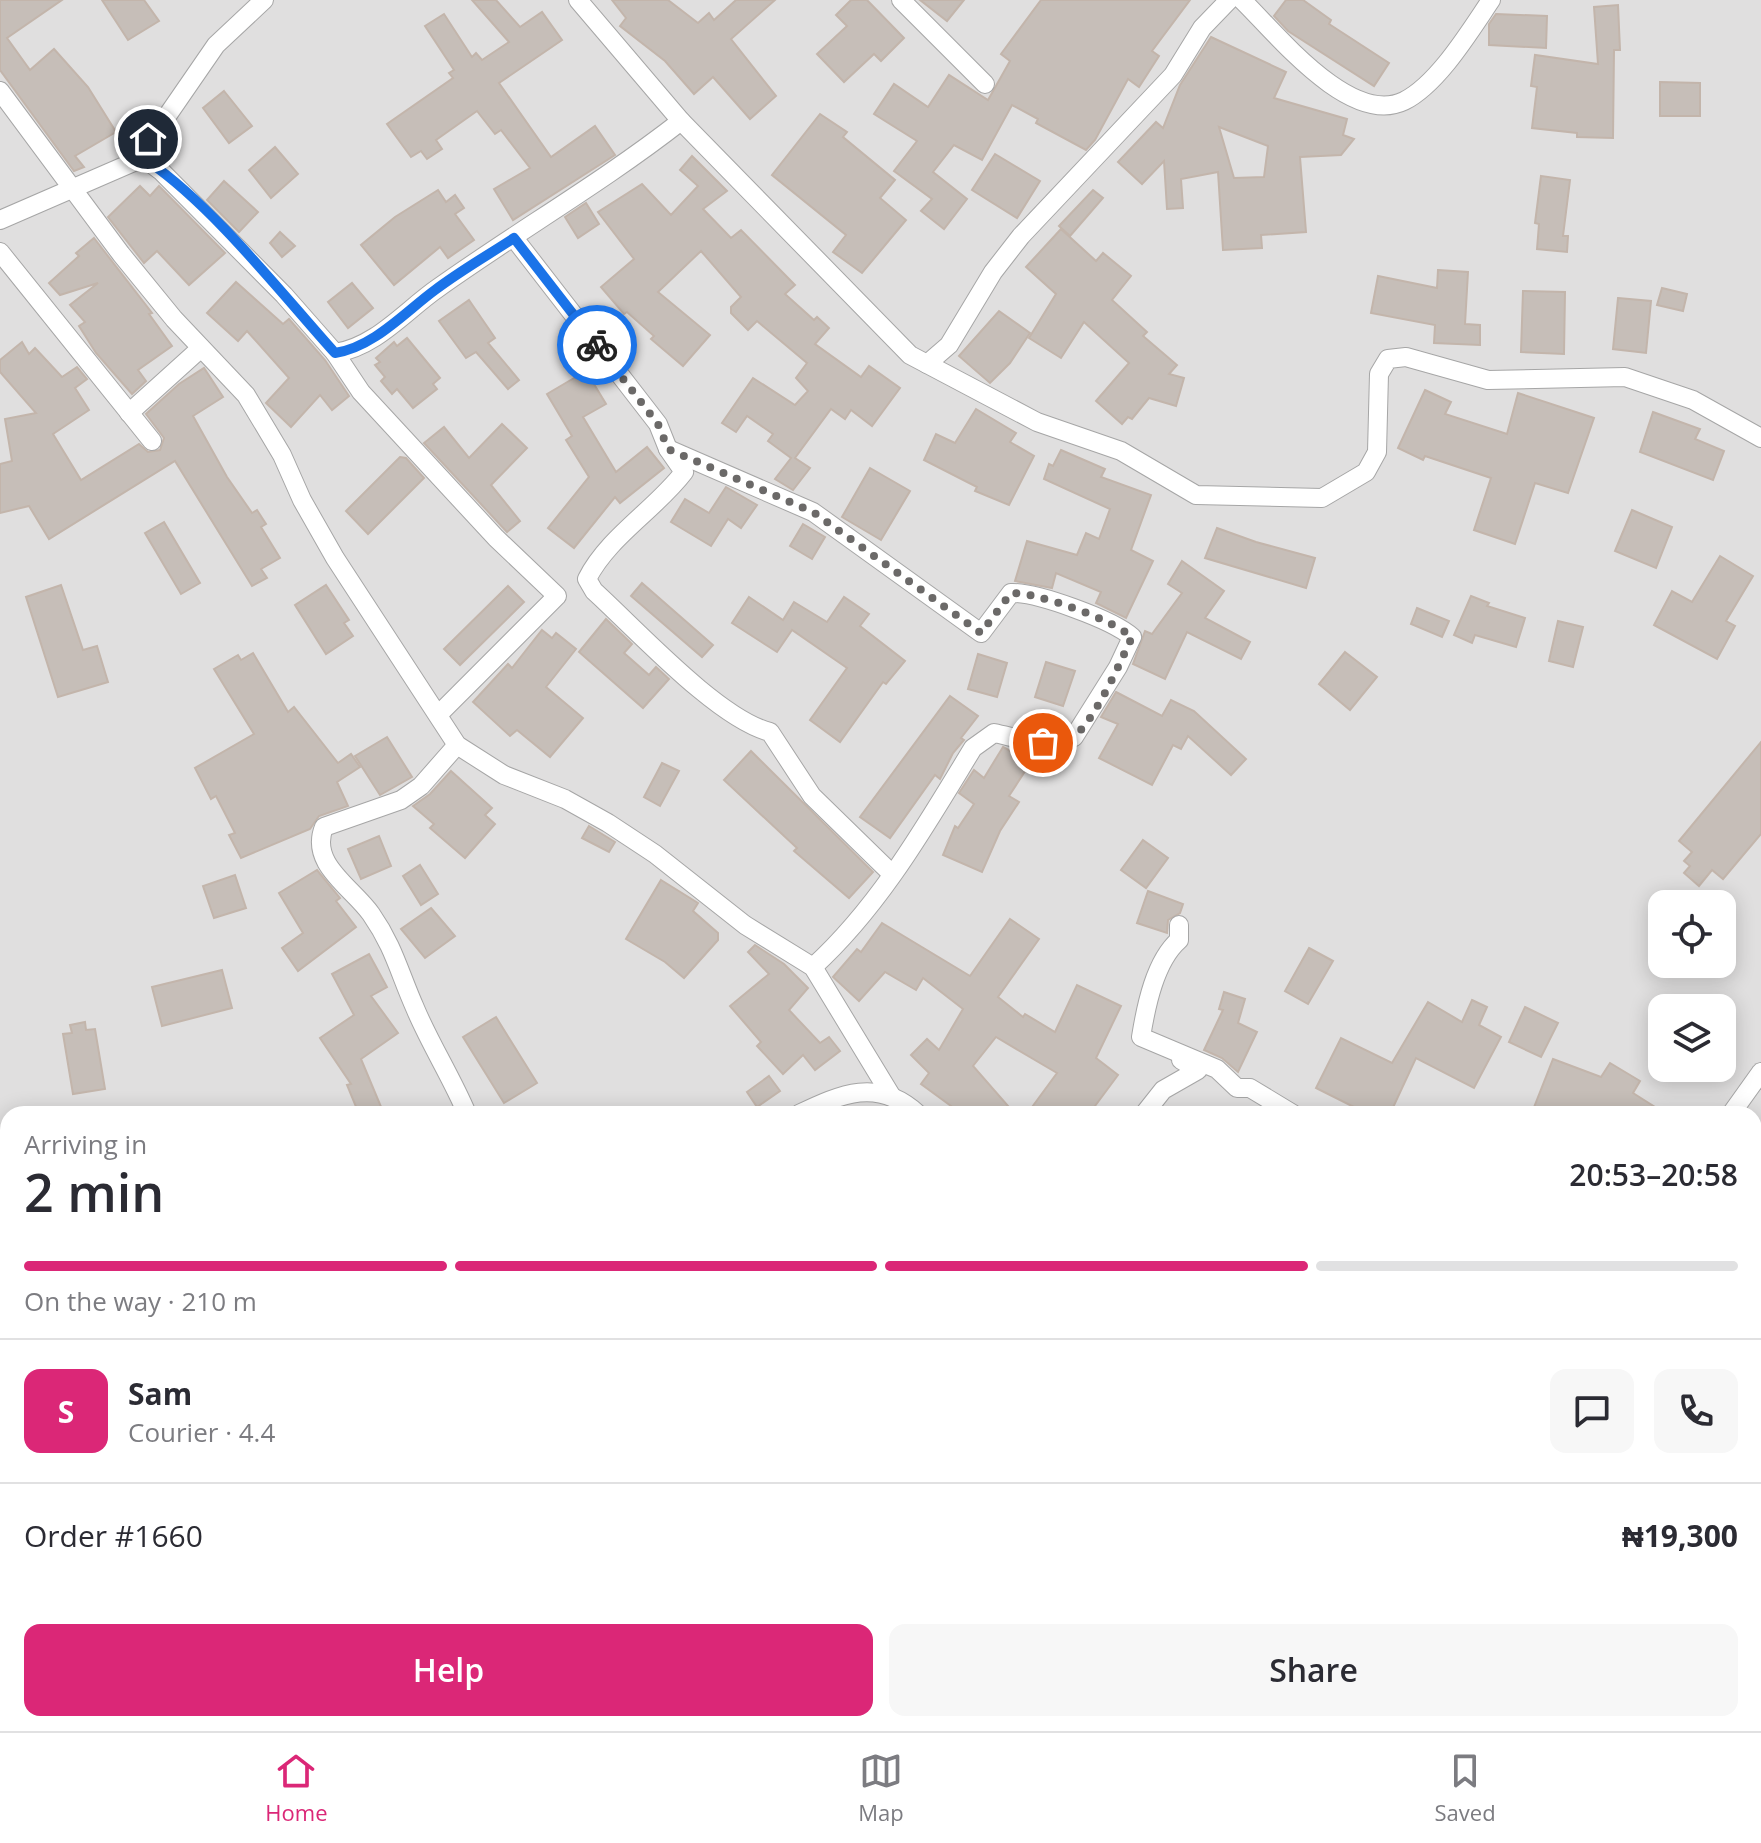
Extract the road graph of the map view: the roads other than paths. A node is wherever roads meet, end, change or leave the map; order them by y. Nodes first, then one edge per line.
1 (264, 0) edge
2 (578, 0) edge
3 (901, 0) edge
4 (1229, 0) edge
5 (1242, 0) edge
6 (1491, 0) edge
7 (985, 84) dead end
8 (0, 91) edge
9 (681, 121) junction
10 (142, 162) junction
11 (73, 189) junction
12 (0, 220) edge
13 (514, 238) junction
14 (0, 252) edge
15 (949, 345) junction
16 (201, 348) junction
17 (335, 353) junction
18 (927, 364) junction
19 (952, 379) junction
20 (129, 413) junction
21 (1761, 438) edge
22 (152, 441) dead end
23 (668, 449) junction
24 (439, 714) junction
25 (457, 745) junction
26 (892, 874) junction
27 (1179, 925) dead end
28 (813, 967) junction
29 (1141, 1037) junction
30 (1761, 1072) edge
31 (892, 1097) junction
32 (463, 1106) edge
33 (820, 1106) edge
34 (906, 1106) edge
35 (1150, 1106) edge
36 (1280, 1106) edge
37 (1737, 1106) edge

1 - 10 street
2 - 9 street
3 - 7 street
4 - 15 street
5 - 6 street
8 - 11 street
9 - 13 street
9 - 18 street
10 - 11 street
10 - 17 street
11 - 12 street
11 - 16 street
13 - 17 street
13 - 23 street
14 - 20 street
15 - 18 street
15 - 19 street
16 - 20 street
16 - 24 street
17 - 24 street
18 - 19 street
19 - 21 street
20 - 22 street
23 - 26 street
23 - 26 street
24 - 25 street
25 - 28 street
25 - 32 street
26 - 28 street
27 - 29 street
28 - 31 street
29 - 35 street
29 - 36 street
30 - 37 street
31 - 33 street
31 - 34 street

